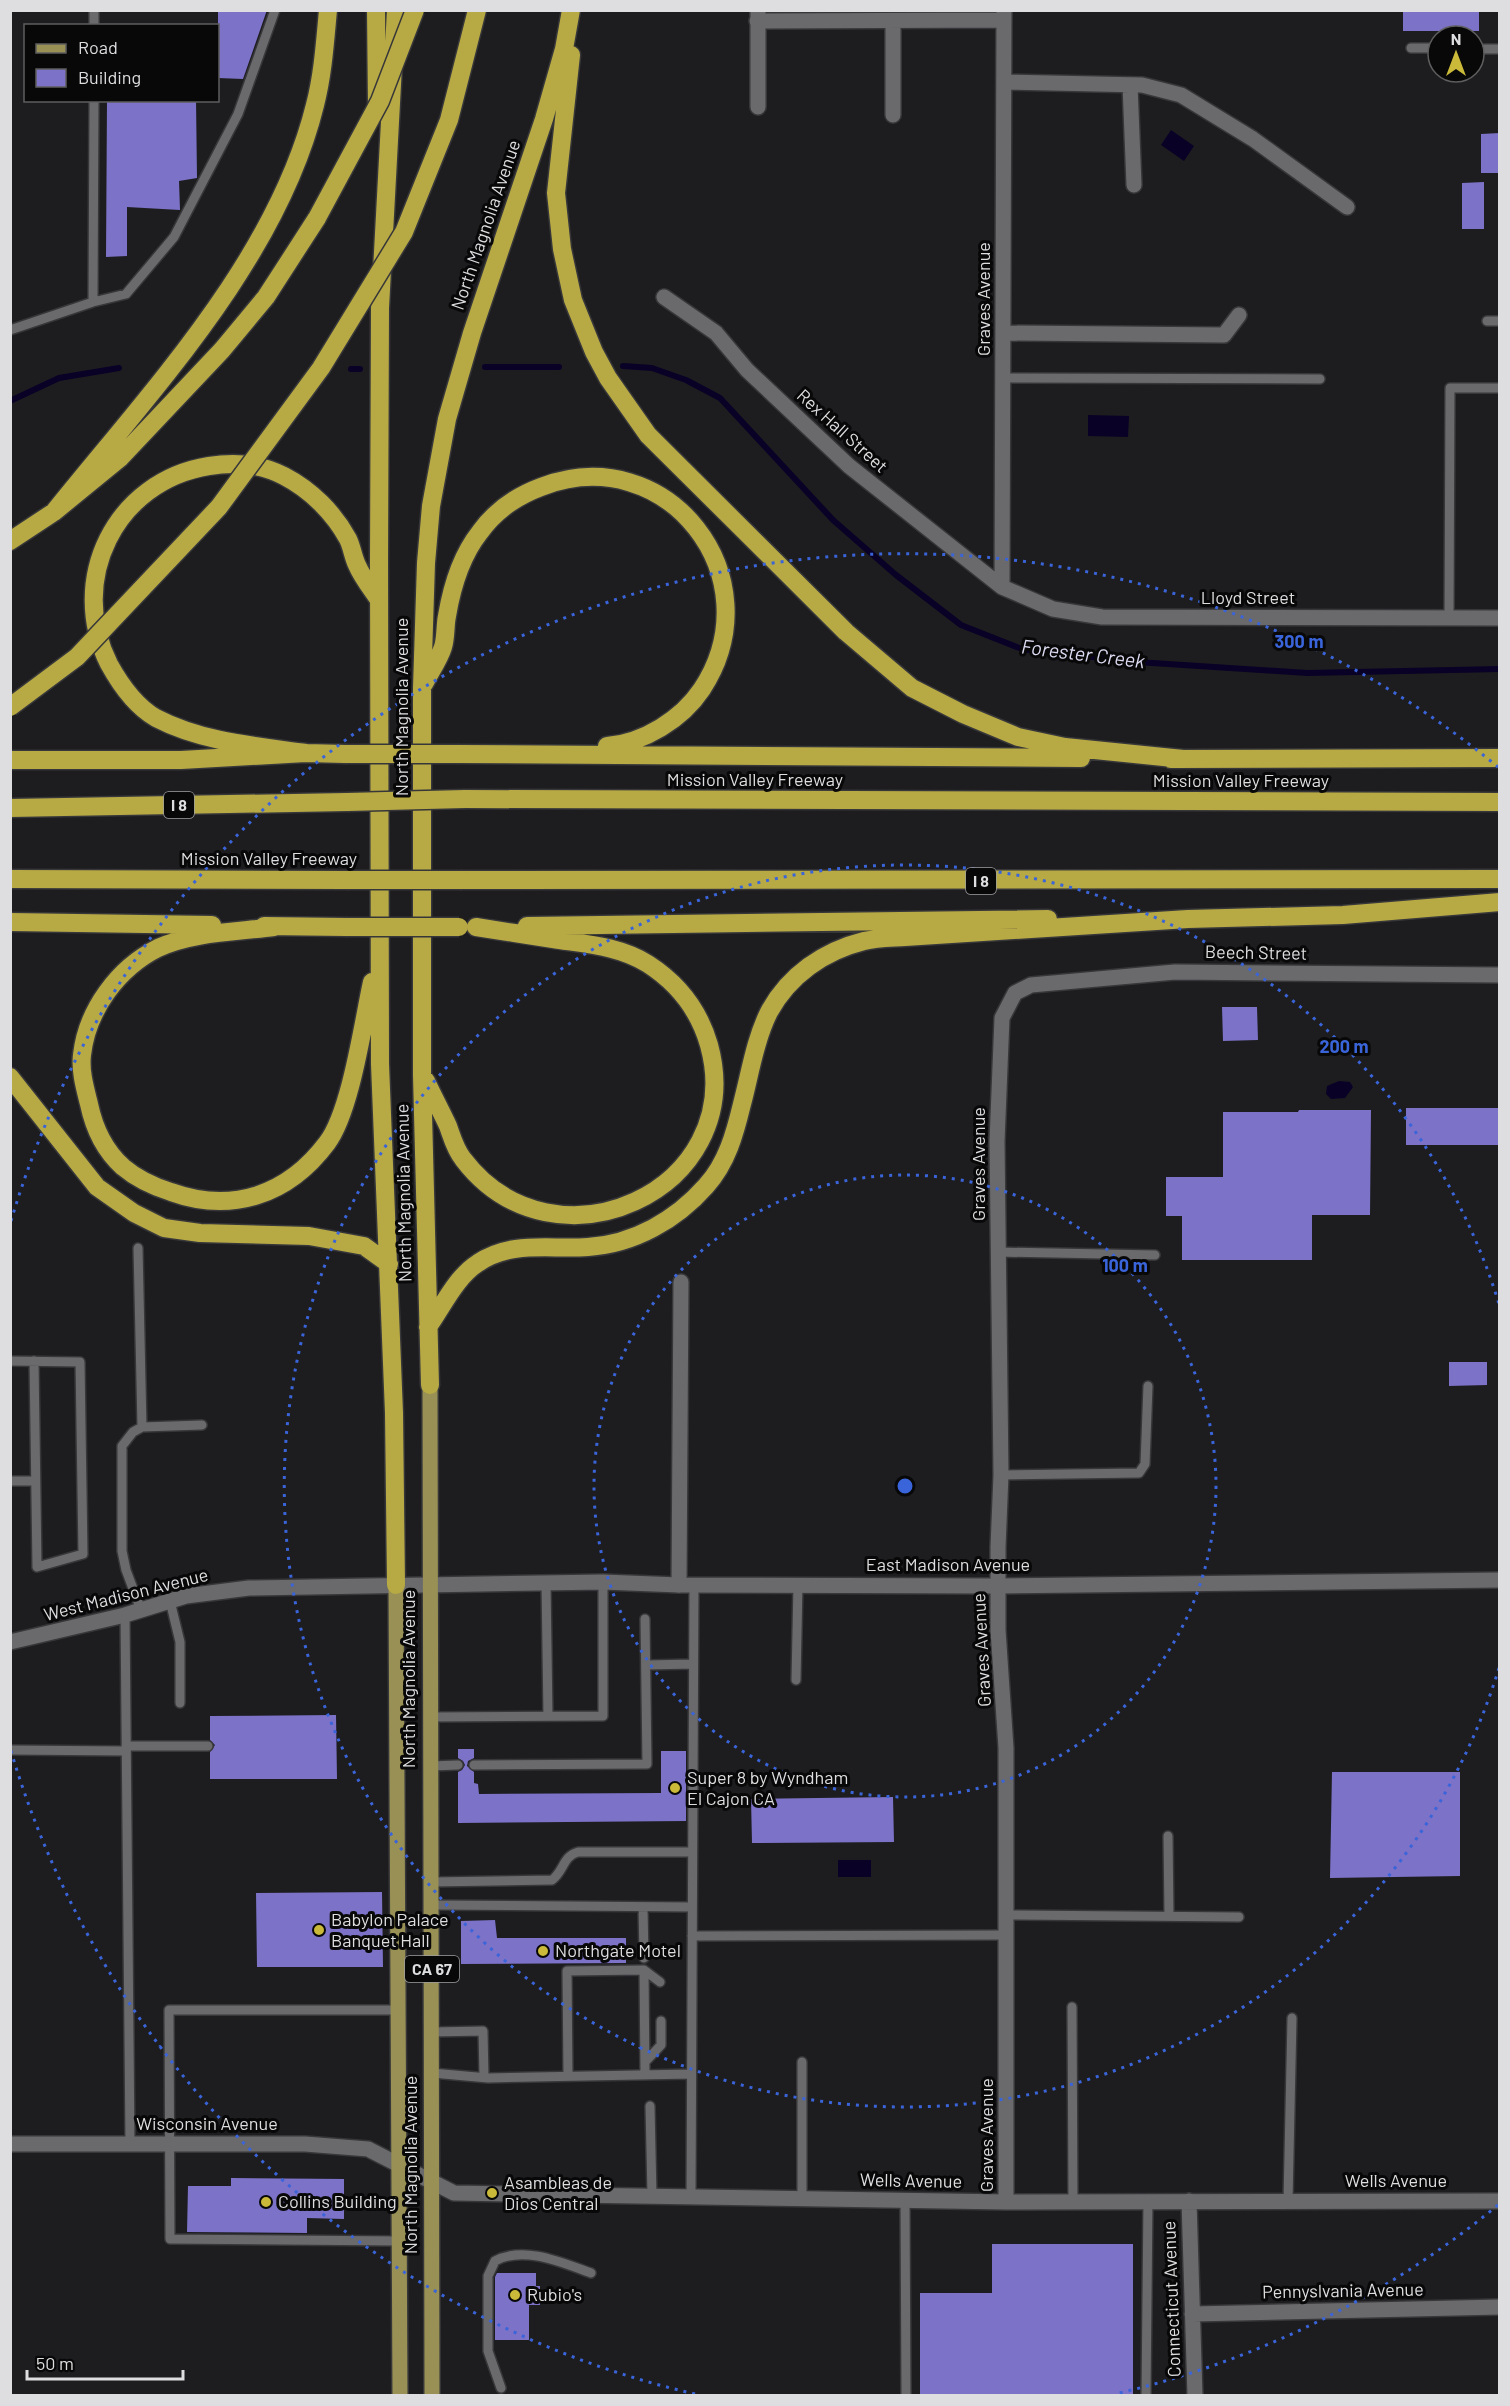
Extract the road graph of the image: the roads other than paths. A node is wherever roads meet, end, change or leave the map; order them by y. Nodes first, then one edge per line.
1 (275, 10) edge
2 (328, 10) edge
3 (376, 10) edge
4 (396, 10) edge
5 (415, 10) edge
6 (477, 10) edge
7 (572, 10) edge
8 (577, 10) edge
9 (1004, 15) edge
10 (758, 16) edge
11 (893, 21) junction
12 (1410, 48) dead end
13 (1426, 48) edge
14 (1005, 82) junction
15 (1130, 85) junction
16 (94, 102) edge
17 (758, 107) dead end
18 (893, 115) dead end
19 (1134, 185) dead end
20 (1347, 207) dead end
21 (663, 297) dead end
22 (93, 302) junction
23 (380, 308) junction
24 (1239, 315) dead end
25 (1487, 321) dead end
26 (1500, 321) edge
27 (10, 324) edge
28 (27, 324) junction
29 (10, 330) edge
30 (1003, 333) junction
31 (1003, 378) junction
32 (1320, 379) dead end
33 (1500, 388) edge
34 (54, 512) junction
35 (10, 541) edge
36 (1002, 587) junction
37 (379, 601) junction
38 (1449, 618) junction
39 (1500, 618) edge
40 (422, 688) junction
41 (10, 707) edge
42 (306, 753) junction
43 (517, 753) junction
44 (1500, 758) edge
45 (1183, 759) junction
46 (10, 760) edge
47 (1500, 802) edge
48 (10, 808) edge
49 (10, 879) edge
50 (1500, 879) edge
51 (1500, 902) edge
52 (1188, 919) junction
53 (10, 922) edge
54 (274, 927) junction
55 (468, 927) junction
56 (379, 948) junction
57 (1500, 975) edge
58 (1015, 993) joint
59 (422, 1075) junction
60 (10, 1077) edge
61 (138, 1248) dead end
62 (998, 1252) junction
63 (1155, 1255) dead end
64 (389, 1264) junction
65 (681, 1282) dead end
66 (428, 1327) junction
67 (10, 1361) edge
68 (34, 1361) junction
69 (430, 1385) joint
70 (1148, 1386) dead end
71 (202, 1425) dead end
72 (142, 1427) junction
73 (1001, 1474) junction
74 (10, 1481) edge
75 (36, 1481) junction
76 (1500, 1580) edge
77 (603, 1582) junction
78 (546, 1583) junction
79 (430, 1584) junction
80 (686, 1584) junction
81 (798, 1584) junction
82 (396, 1585) junction
83 (998, 1586) junction
84 (170, 1601) junction
85 (141, 1610) junction
86 (125, 1615) junction
87 (645, 1618) dead end
88 (10, 1642) edge
89 (693, 1664) junction
90 (646, 1665) junction
91 (796, 1680) dead end
92 (180, 1702) dead end
93 (548, 1716) junction
94 (430, 1717) junction
95 (208, 1746) dead end
96 (126, 1748) junction
97 (10, 1750) edge
98 (458, 1765) dead end
99 (474, 1765) dead end
100 (431, 1766) junction
101 (1168, 1836) dead end
102 (692, 1852) junction
103 (431, 1882) junction
104 (431, 1905) junction
105 (643, 1907) junction
106 (692, 1907) junction
107 (1006, 1915) junction
108 (1169, 1916) junction
109 (1239, 1917) dead end
110 (1006, 1935) junction
111 (692, 1936) junction
112 (644, 1958) dead end
113 (644, 1970) junction
114 (660, 1982) dead end
115 (1072, 2007) dead end
116 (399, 2010) junction
117 (1292, 2018) dead end
118 (661, 2021) dead end
119 (432, 2032) junction
120 (645, 2062) junction
121 (802, 2062) dead end
122 (432, 2073) junction
123 (568, 2074) junction
124 (645, 2074) junction
125 (692, 2074) junction
126 (484, 2077) junction
127 (650, 2106) dead end
128 (170, 2143) junction
129 (10, 2144) edge
130 (130, 2144) junction
131 (400, 2165) junction
132 (432, 2182) junction
133 (652, 2196) junction
134 (691, 2196) junction
135 (802, 2198) junction
136 (905, 2200) junction
137 (1148, 2201) junction
138 (1189, 2201) junction
139 (1288, 2201) junction
140 (1500, 2201) edge
141 (1006, 2202) junction
142 (1073, 2202) junction
143 (400, 2241) junction
144 (591, 2273) dead end
145 (1498, 2307) edge
146 (1192, 2314) junction
147 (501, 2388) dead end
148 (400, 2396) edge
149 (432, 2396) edge
150 (906, 2396) edge
151 (1146, 2396) edge
152 (1195, 2396) edge

1 - 22 lane
2 - 34 highway
3 - 23 highway
4 - 23 highway, North Magnolia Avenue
5 - 34 highway, bridge
6 - 41 highway, bridge
7 - 40 highway, North Magnolia Avenue
8 - 45 highway
9 - 11 street
9 - 14 street, Graves Avenue
10 - 11 street
10 - 17 street
11 - 18 street
12 - 13 lane
14 - 15 street
14 - 30 street, Graves Avenue
15 - 19 street
15 - 20 street
16 - 22 lane
21 - 36 street, Rex Hall Street
22 - 28 lane
23 - 37 highway, North Magnolia Avenue
24 - 30 street
25 - 26 lane
27 - 28 lane
28 - 29 lane
30 - 31 street, Graves Avenue
31 - 32 lane
31 - 36 street, Graves Avenue
33 - 38 lane
34 - 35 highway
36 - 38 street, Lloyd Street
37 - 42 highway
37 - 56 highway, North Magnolia Avenue
38 - 39 street, Lloyd Street
40 - 43 highway
40 - 59 highway, North Magnolia Avenue
42 - 43 highway, bridge
42 - 46 highway
43 - 45 highway
44 - 45 highway
47 - 48 highway, Mission Valley Freeway / I 8, bridge
49 - 50 highway, Mission Valley Freeway / I 8, bridge
51 - 52 highway
52 - 55 highway
52 - 66 highway
53 - 54 highway
54 - 55 highway, bridge
54 - 56 highway
55 - 59 highway
56 - 64 highway, North Magnolia Avenue
57 - 58 street, Beech Street
58 - 62 street, Graves Avenue
59 - 66 highway, North Magnolia Avenue
60 - 64 highway
61 - 72 lane
62 - 63 lane
62 - 73 street, Graves Avenue
64 - 82 highway, North Magnolia Avenue
65 - 80 street
66 - 69 highway, North Magnolia Avenue
67 - 68 lane
68 - 75 lane
68 - 75 lane
69 - 79 main road, North Magnolia Avenue
70 - 73 lane
71 - 72 lane
72 - 85 lane
73 - 83 street, Graves Avenue
74 - 75 lane
76 - 83 street, East Madison Avenue
77 - 78 street, East Madison Avenue
77 - 80 street, East Madison Avenue
77 - 93 lane
78 - 79 street, East Madison Avenue
78 - 93 lane
79 - 82 street, East Madison Avenue
79 - 94 main road, North Magnolia Avenue / CA 67
80 - 81 street, East Madison Avenue
80 - 89 lane
81 - 83 street, East Madison Avenue
81 - 91 lane
82 - 84 street, West Madison Avenue
82 - 116 main road, North Magnolia Avenue / CA 67
83 - 107 street, Graves Avenue
84 - 85 street, West Madison Avenue
84 - 92 lane
85 - 86 street, West Madison Avenue
86 - 88 street, West Madison Avenue
86 - 96 lane
87 - 90 lane
89 - 90 lane
89 - 102 lane
90 - 99 lane
93 - 94 lane
94 - 100 main road, North Magnolia Avenue / CA 67
95 - 96 lane
96 - 97 lane
96 - 130 lane
98 - 100 lane
100 - 103 main road, North Magnolia Avenue / CA 67
101 - 108 lane
102 - 103 lane
102 - 106 lane
103 - 104 main road, North Magnolia Avenue / CA 67
104 - 105 lane
104 - 119 main road, North Magnolia Avenue / CA 67
105 - 106 lane
105 - 112 lane
106 - 111 lane
107 - 108 lane
107 - 110 street, Graves Avenue
108 - 109 lane
110 - 111 lane
110 - 141 street, Graves Avenue
111 - 125 lane
113 - 114 lane
113 - 120 lane
113 - 123 lane
115 - 142 lane
116 - 128 lane
116 - 131 main road, North Magnolia Avenue / CA 67
117 - 139 lane
118 - 120 lane
119 - 122 main road, North Magnolia Avenue / CA 67
119 - 126 lane
120 - 124 lane
121 - 135 lane
122 - 126 lane
122 - 132 main road, North Magnolia Avenue / CA 67
123 - 124 lane
123 - 126 lane
124 - 125 lane
125 - 134 lane
127 - 133 lane
128 - 130 street, Wisconsin Avenue
128 - 131 street, Wisconsin Avenue
128 - 143 lane
129 - 130 street, Wisconsin Avenue
131 - 132 street, Wells Avenue
131 - 143 main road, North Magnolia Avenue / CA 67
132 - 133 street, Wells Avenue
132 - 149 main road, North Magnolia Avenue / CA 67
133 - 134 street, Wells Avenue
134 - 135 street, Wells Avenue
135 - 136 street, Wells Avenue
136 - 141 street, Wells Avenue
136 - 150 lane
137 - 138 street, Wells Avenue
137 - 142 street, Wells Avenue
137 - 151 lane
138 - 139 street, Wells Avenue
138 - 146 street, Connecticut Avenue
139 - 140 street, Wells Avenue
141 - 142 street, Wells Avenue
143 - 148 main road, North Magnolia Avenue / CA 67
144 - 147 lane
145 - 146 street, Pennyslvania Avenue
146 - 152 street, Connecticut Avenue

